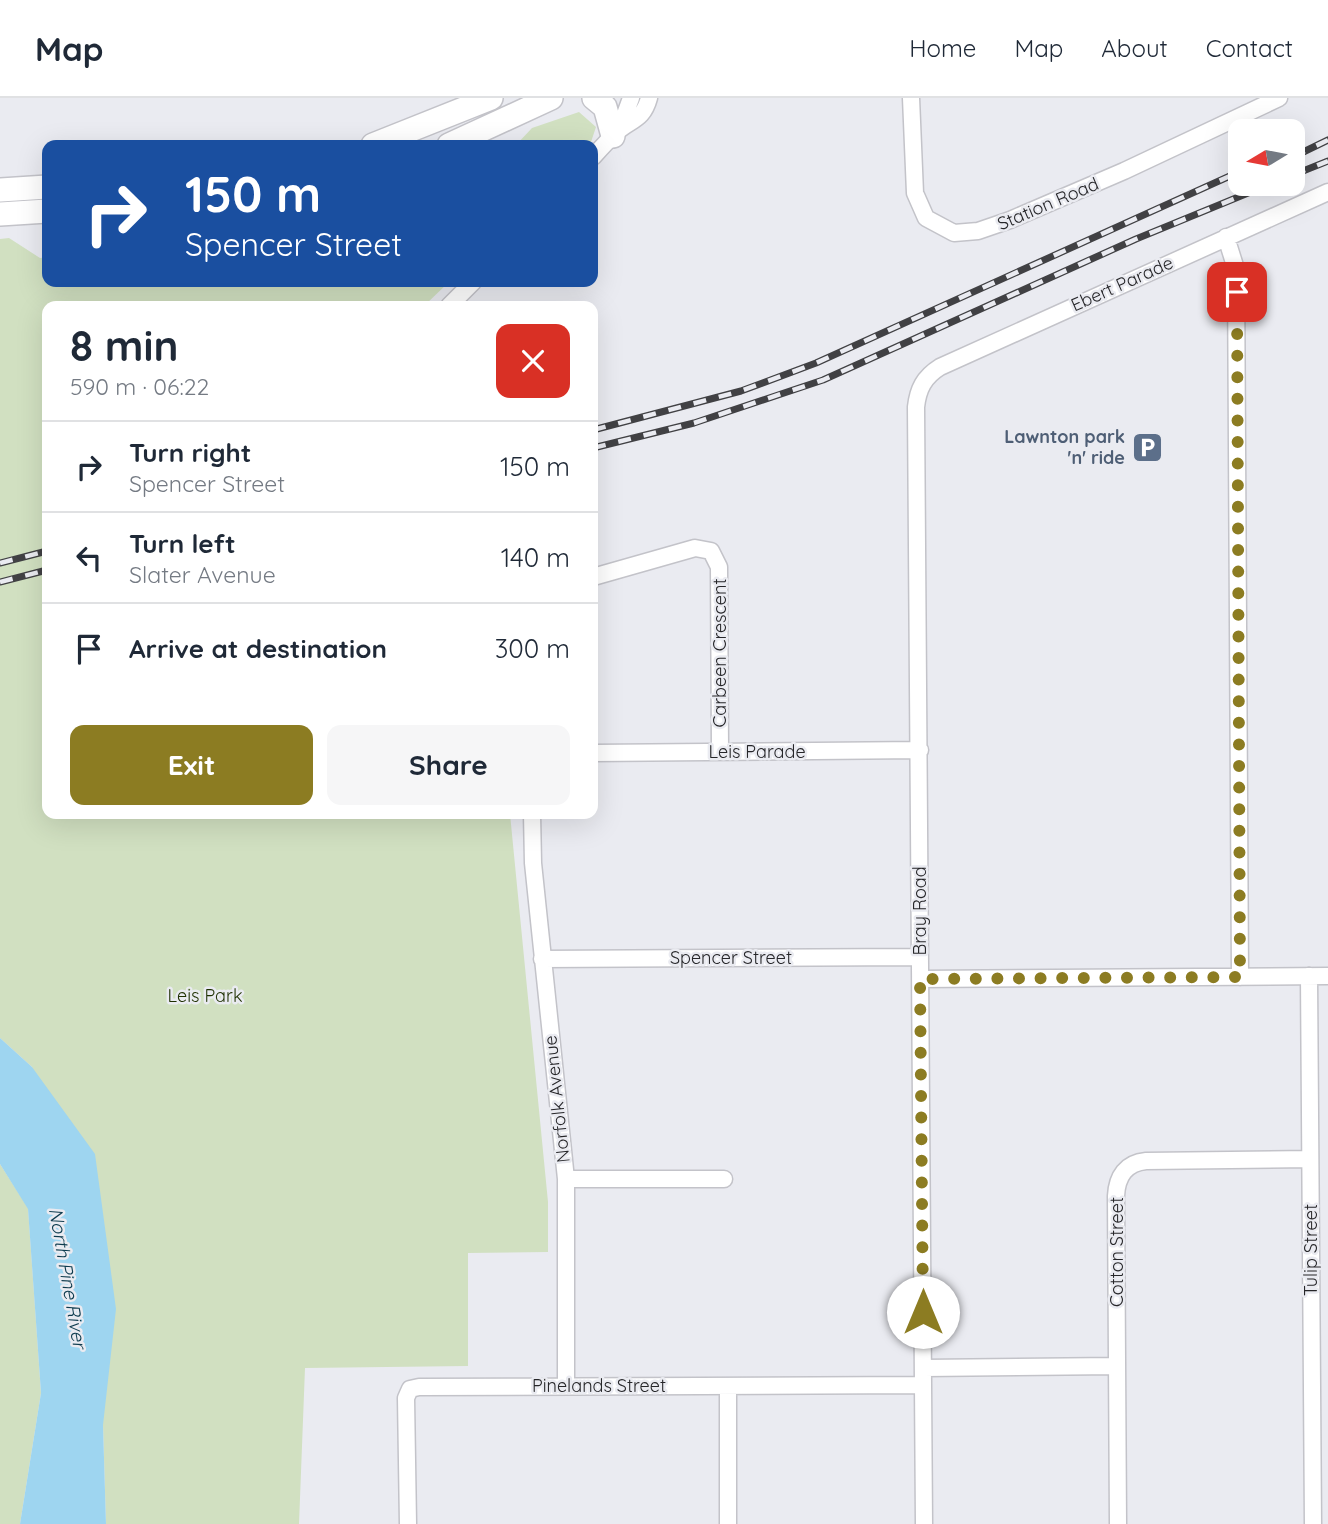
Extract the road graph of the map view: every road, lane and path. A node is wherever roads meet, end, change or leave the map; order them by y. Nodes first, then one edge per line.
1 (491, 98) edge
2 (551, 98) edge
3 (594, 98) edge
4 (631, 98) edge
5 (649, 98) edge
6 (911, 98) edge
7 (1279, 98) edge
8 (617, 132) junction
9 (386, 140) edge
10 (460, 140) edge
11 (598, 152) edge
12 (42, 187) edge
13 (3, 190) edge
14 (1328, 192) edge
15 (42, 211) edge
16 (0, 214) edge
17 (1226, 237) junction
18 (468, 287) edge
19 (454, 301) edge
20 (922, 384) joint
21 (598, 576) edge
22 (920, 750) junction
23 (720, 752) junction
24 (598, 753) edge
25 (532, 819) edge
26 (920, 957) junction
27 (542, 959) junction
28 (1309, 976) junction
29 (1328, 976) edge
30 (1240, 977) junction
31 (920, 979) junction
32 (1310, 1159) junction
33 (566, 1179) junction
34 (724, 1179) dead end
35 (1117, 1366) junction
36 (924, 1368) junction
37 (923, 1385) junction
38 (566, 1386) junction
39 (728, 1386) junction
40 (408, 1524) edge
41 (728, 1524) edge
42 (924, 1524) edge
43 (1118, 1524) edge
44 (1313, 1524) edge

1 - 9 highway
2 - 10 highway
3 - 8 highway
4 - 8 street
5 - 8 street
6 - 7 street, Station Road
8 - 11 street
12 - 13 highway
14 - 17 street, Ebert Parade
15 - 16 highway
17 - 20 street, Ebert Parade
17 - 30 street
18 - 19 street
20 - 22 street, Bray Road
21 - 23 street, Carbeen Crescent
22 - 23 street, Leis Parade
22 - 26 street, Bray Road
23 - 24 street, Leis Parade
25 - 27 street, Norfolk Avenue
26 - 27 street, Spencer Street
26 - 31 street, Bray Road
27 - 33 street, Norfolk Avenue
28 - 29 street
28 - 30 street
28 - 32 street, Tulip Street
30 - 31 street
31 - 36 street, Bray Road
32 - 35 street, Cotton Street
32 - 44 street, Tulip Street
33 - 34 street
33 - 38 street, Norfolk Avenue
35 - 36 street
35 - 43 street, Cotton Street
36 - 37 street, Bray Road
37 - 39 street, Pinelands Street
37 - 42 street, Bray Road
38 - 39 street, Pinelands Street
38 - 40 street, Pinelands Street
39 - 41 street

